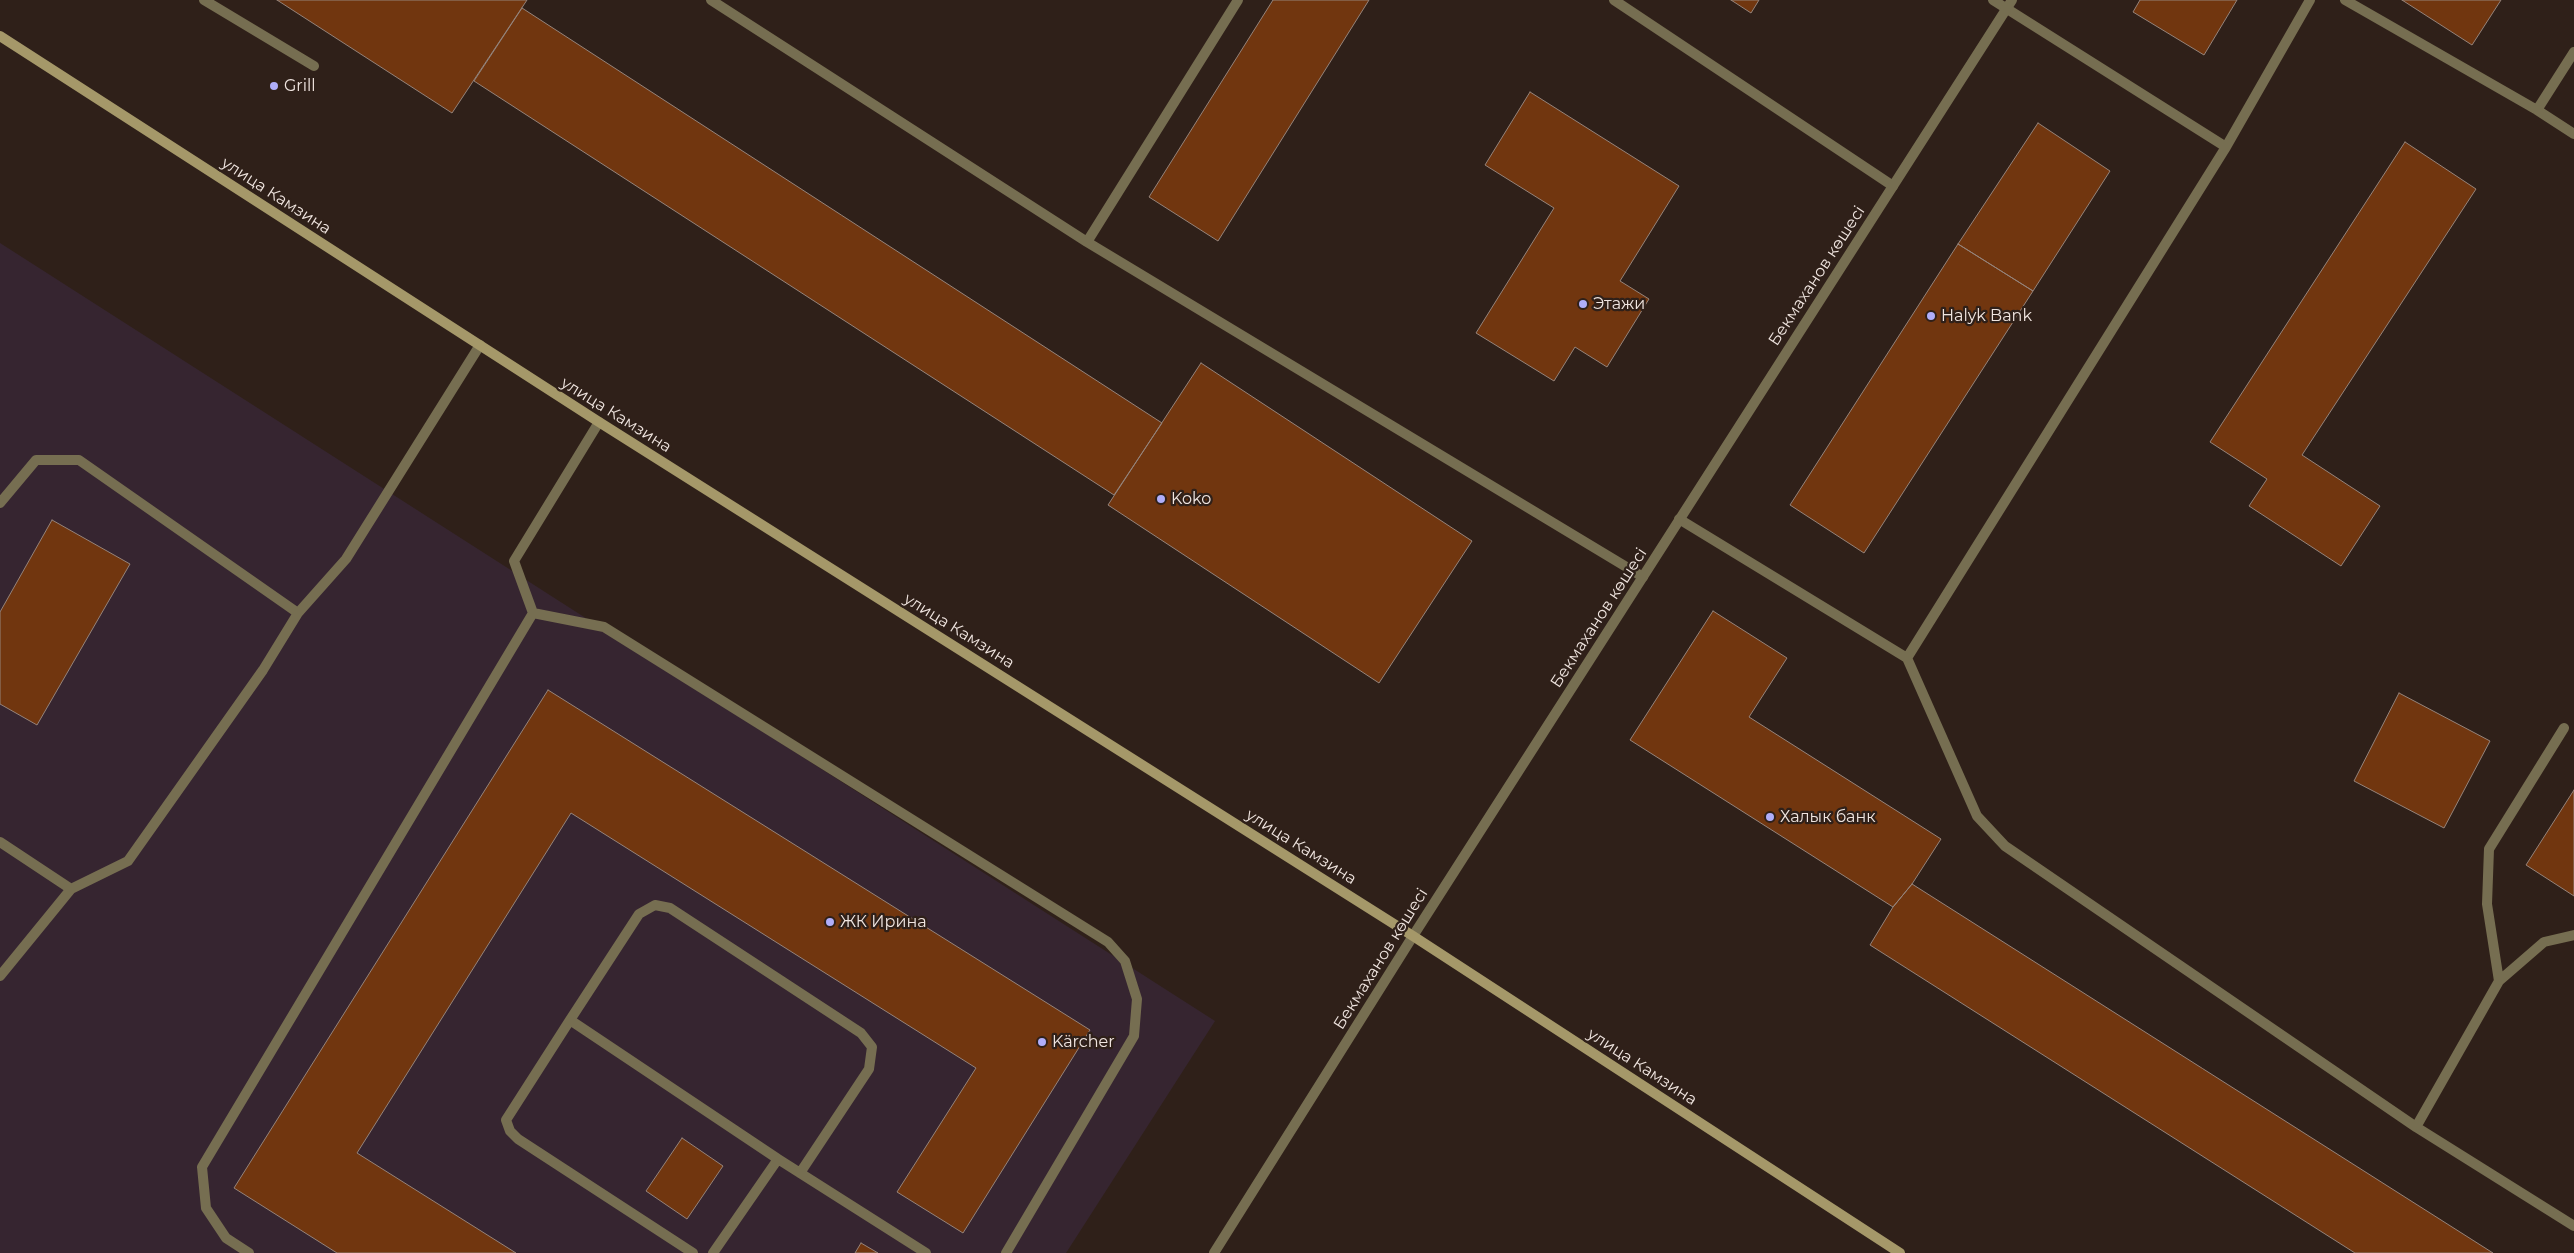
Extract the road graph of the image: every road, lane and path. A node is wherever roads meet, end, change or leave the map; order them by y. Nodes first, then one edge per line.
1 (204, 0) edge
2 (711, 0) edge
3 (1238, 0) edge
4 (1614, 0) edge
5 (1993, 0) edge
6 (2310, 0) edge
7 (2345, 0) edge
8 (2010, 4) edge
9 (0, 36) edge
10 (2574, 52) edge
11 (314, 66) dead end
12 (2537, 110) junction
13 (2574, 134) edge
14 (2226, 147) junction
15 (1893, 186) junction
16 (1087, 242) junction
17 (480, 345) junction
18 (599, 422) junction
19 (0, 503) edge
20 (1679, 519) junction
21 (1643, 577) junction
22 (298, 613) junction
23 (533, 613) junction
24 (1907, 658) junction
25 (2564, 728) dead end
26 (0, 842) edge
27 (71, 889) junction
28 (1413, 936) junction
29 (2574, 936) edge
30 (0, 976) edge
31 (2499, 982) junction
32 (570, 1020) junction
33 (2416, 1127) junction
34 (778, 1159) junction
35 (800, 1173) junction
36 (2574, 1226) edge
37 (249, 1253) edge
38 (693, 1253) edge
39 (713, 1253) edge
40 (926, 1253) edge
41 (1006, 1253) edge
42 (1214, 1253) edge
43 (1900, 1253) edge

1 - 11 street
2 - 16 street
3 - 16 street
4 - 15 street
5 - 8 street
6 - 14 street
7 - 12 street
8 - 14 street
8 - 15 street, Бекмаханов көшесі
9 - 17 main road, улица Камзина
10 - 12 street
12 - 13 street
14 - 24 street
15 - 20 street, Бекмаханов көшесі
16 - 21 street
17 - 18 main road, улица Камзина
17 - 22 street
18 - 23 street
18 - 28 main road, улица Камзина
19 - 22 street
20 - 21 street, Бекмаханов көшесі
20 - 24 street
21 - 28 street, Бекмаханов көшесі
22 - 27 street
23 - 37 street
23 - 41 street
24 - 33 street
25 - 31 street
26 - 27 street
27 - 30 street
28 - 42 street, Бекмаханов көшесі
28 - 43 main road, улица Камзина
29 - 31 street
31 - 33 street
32 - 34 street
32 - 35 street
32 - 38 street
33 - 36 street
34 - 35 street
34 - 39 street
35 - 40 street

